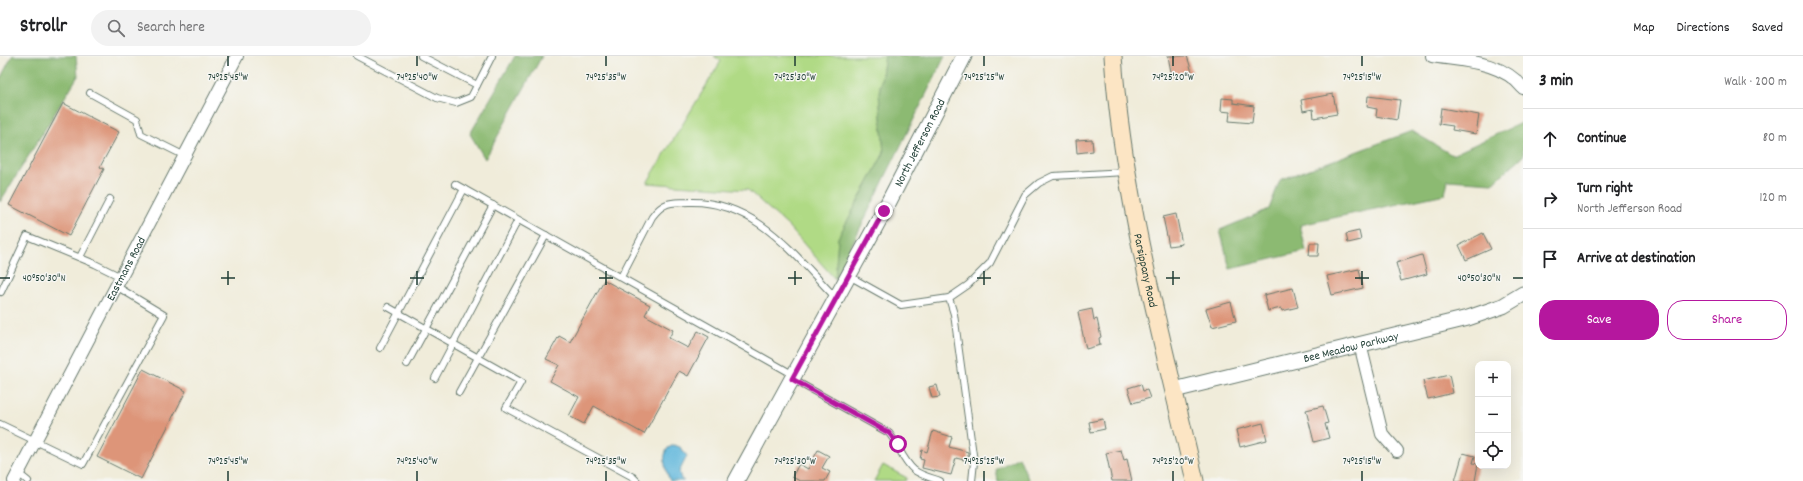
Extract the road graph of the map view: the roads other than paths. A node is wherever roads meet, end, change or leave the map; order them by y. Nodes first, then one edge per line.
1 (237, 56) edge
2 (357, 56) edge
3 (422, 56) edge
4 (492, 56) edge
5 (964, 56) edge
6 (1113, 56) edge
7 (1432, 56) edge
8 (478, 85) junction
9 (1523, 88) edge
10 (90, 93) dead end
11 (184, 156) junction
12 (1127, 172) junction
13 (455, 184) dead end
14 (464, 189) junction
15 (110, 199) dead end
16 (493, 205) junction
17 (518, 220) junction
18 (546, 235) junction
19 (80, 258) junction
20 (848, 276) junction
21 (621, 277) junction
22 (119, 282) junction
23 (2, 292) dead end
24 (1523, 294) edge
25 (836, 298) junction
26 (949, 298) junction
27 (388, 307) dead end
28 (398, 313) junction
29 (426, 329) junction
30 (453, 344) junction
31 (1360, 344) junction
32 (380, 348) dead end
33 (479, 358) junction
34 (407, 364) dead end
35 (793, 377) junction
36 (435, 378) dead end
37 (1174, 390) junction
38 (459, 392) dead end
39 (0, 424) edge
40 (35, 440) junction
41 (1397, 451) dead end
42 (16, 477) edge
43 (28, 481) edge
44 (637, 481) edge
45 (736, 481) edge
46 (940, 481) edge
47 (972, 481) edge
48 (1195, 481) edge

1 - 11 street, Eastmans Road
2 - 8 lane
3 - 8 lane
4 - 8 lane
5 - 20 street, North Jefferson Road
6 - 12 main road, Parsippany Road
7 - 9 street
10 - 11 lane
11 - 22 street, Eastmans Road
12 - 26 lane
12 - 37 main road, Parsippany Road
13 - 14 lane
14 - 16 lane
14 - 28 lane
15 - 19 lane
16 - 17 lane
16 - 29 lane
17 - 18 lane
17 - 30 lane
18 - 21 lane
18 - 33 lane
19 - 22 lane
19 - 23 lane
20 - 25 street, North Jefferson Road
20 - 26 lane
21 - 25 lane
21 - 35 lane
22 - 40 street, Eastmans Road
22 - 40 lane
24 - 31 street, Bee Meadow Parkway
25 - 35 street, North Jefferson Road
26 - 47 lane
27 - 28 lane
28 - 29 lane
28 - 32 lane
29 - 30 lane
29 - 34 lane
30 - 33 lane
30 - 36 lane
31 - 37 street, Bee Meadow Parkway
31 - 41 street
33 - 38 lane
33 - 44 lane
35 - 45 street, North Jefferson Road
35 - 46 lane
37 - 48 main road, Parsippany Road
39 - 40 lane
40 - 42 street, Eastmans Road
42 - 43 lane

